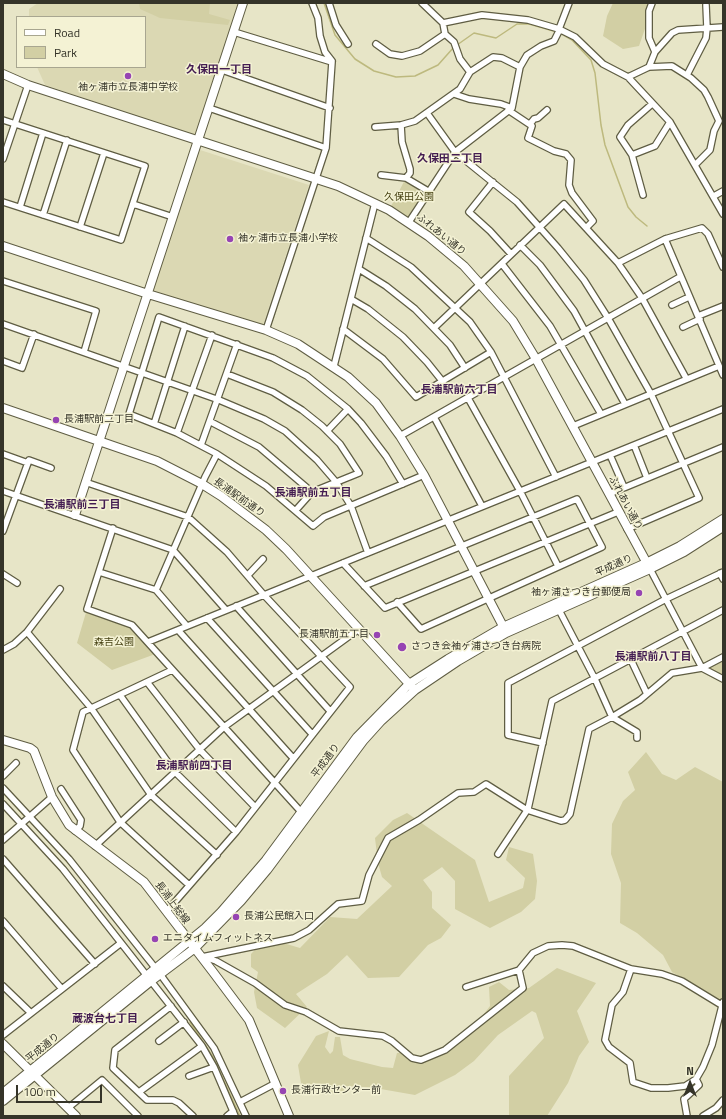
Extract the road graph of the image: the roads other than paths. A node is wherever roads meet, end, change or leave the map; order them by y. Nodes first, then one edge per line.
1 (243, 3) edge
2 (312, 3) edge
3 (329, 3) edge
4 (422, 3) edge
5 (569, 3) edge
6 (652, 3) edge
7 (706, 5) dead end
8 (443, 23) junction
9 (723, 27) edge
10 (707, 28) junction
11 (560, 29) junction
12 (234, 32) junction
13 (445, 34) junction
14 (348, 44) dead end
15 (376, 44) dead end
16 (655, 52) junction
17 (332, 62) junction
18 (520, 67) junction
19 (649, 67) junction
20 (222, 70) junction
21 (470, 72) junction
22 (3, 74) edge
23 (687, 75) junction
24 (628, 77) junction
25 (28, 85) junction
26 (454, 94) junction
27 (652, 104) junction
28 (209, 108) junction
29 (330, 108) junction
30 (510, 109) junction
31 (547, 110) dead end
32 (427, 113) junction
33 (3, 120) edge
34 (670, 122) junction
35 (721, 122) edge
36 (15, 124) junction
37 (530, 124) junction
38 (401, 125) junction
39 (375, 127) dead end
40 (43, 132) junction
41 (67, 140) junction
42 (198, 140) junction
43 (326, 148) junction
44 (104, 152) junction
45 (455, 152) junction
46 (632, 155) junction
47 (3, 159) edge
48 (695, 165) junction
49 (381, 175) dead end
50 (406, 178) junction
51 (315, 179) junction
52 (493, 182) junction
53 (428, 191) junction
54 (723, 191) edge
55 (643, 195) dead end
56 (714, 196) junction
57 (3, 202) edge
58 (375, 203) junction
59 (133, 204) junction
60 (20, 207) junction
61 (723, 214) edge
62 (43, 215) junction
63 (173, 217) junction
64 (409, 222) junction
65 (80, 227) junction
66 (540, 227) junction
67 (586, 228) junction
68 (366, 238) junction
69 (665, 239) junction
70 (520, 245) junction
71 (3, 246) edge
72 (511, 254) junction
73 (618, 263) junction
74 (502, 264) junction
75 (723, 267) edge
76 (359, 269) junction
77 (680, 277) junction
78 (3, 281) edge
79 (481, 283) junction
80 (148, 294) junction
81 (689, 297) junction
82 (642, 298) junction
83 (351, 299) junction
84 (672, 305) dead end
85 (723, 306) edge
86 (455, 308) junction
87 (608, 318) junction
88 (699, 318) junction
89 (3, 324) edge
90 (185, 326) junction
91 (683, 327) dead end
92 (434, 328) junction
93 (344, 329) junction
94 (266, 330) junction
95 (585, 331) junction
96 (34, 334) junction
97 (212, 335) junction
98 (237, 344) junction
99 (562, 344) junction
100 (84, 352) junction
101 (491, 352) junction
102 (536, 359) junction
103 (3, 361) edge
104 (125, 366) junction
105 (334, 366) junction
106 (719, 366) junction
107 (465, 368) junction
108 (142, 372) junction
109 (227, 374) junction
110 (723, 375) edge
111 (503, 378) junction
112 (686, 378) junction
113 (168, 382) junction
114 (443, 382) junction
115 (193, 390) junction
116 (651, 394) junction
117 (468, 398) junction
118 (219, 400) junction
119 (625, 404) junction
120 (3, 408) edge
121 (723, 409) edge
122 (348, 410) junction
123 (601, 414) junction
124 (434, 417) junction
125 (211, 422) junction
126 (154, 424) junction
127 (573, 426) junction
128 (327, 430) junction
129 (669, 431) junction
130 (177, 433) junction
131 (400, 436) junction
132 (99, 441) junction
133 (201, 445) junction
134 (634, 445) junction
135 (723, 447) edge
136 (3, 454) edge
137 (218, 454) junction
138 (610, 455) junction
139 (592, 462) junction
140 (28, 463) junction
141 (683, 464) junction
142 (51, 468) dead end
143 (424, 475) junction
144 (556, 477) junction
145 (648, 478) junction
146 (85, 482) junction
147 (336, 482) junction
148 (202, 484) junction
149 (403, 484) junction
150 (624, 488) junction
151 (3, 491) edge
152 (520, 491) junction
153 (312, 492) junction
154 (608, 494) junction
155 (17, 496) junction
156 (351, 506) junction
157 (482, 506) junction
158 (296, 510) junction
159 (618, 512) junction
160 (74, 515) junction
161 (188, 517) junction
162 (534, 517) junction
163 (723, 519) edge
164 (448, 522) junction
165 (590, 522) junction
166 (723, 527) edge
167 (113, 528) junction
168 (3, 529) edge
169 (627, 529) junction
170 (547, 542) junction
171 (462, 547) junction
172 (173, 550) junction
173 (368, 553) junction
174 (263, 559) dead end
175 (343, 563) junction
176 (558, 566) junction
177 (648, 566) junction
178 (99, 572) junction
179 (475, 572) junction
180 (722, 572) edge
181 (3, 574) edge
182 (248, 575) junction
183 (311, 576) junction
184 (723, 579) edge
185 (17, 583) dead end
186 (364, 586) junction
187 (60, 589) dead end
188 (156, 590) junction
189 (264, 595) junction
190 (489, 598) junction
191 (666, 599) junction
192 (397, 602) junction
193 (236, 606) junction
194 (226, 610) junction
195 (559, 610) junction
196 (723, 610) edge
197 (207, 618) junction
198 (187, 626) junction
199 (359, 629) junction
200 (178, 630) junction
201 (505, 630) junction
202 (27, 632) junction
203 (682, 632) junction
204 (148, 642) junction
205 (578, 646) junction
206 (3, 650) edge
207 (322, 656) junction
208 (723, 657) edge
209 (631, 660) junction
210 (702, 668) junction
211 (172, 670) junction
212 (298, 675) junction
213 (595, 678) junction
214 (723, 679) edge
215 (147, 682) junction
216 (412, 687) junction
217 (274, 692) junction
218 (647, 694) junction
219 (120, 695) junction
220 (92, 708) junction
221 (250, 710) junction
222 (330, 710) junction
223 (612, 717) junction
224 (224, 727) junction
225 (312, 734) junction
226 (637, 738) dead end
227 (3, 740) edge
228 (543, 743) junction
229 (200, 750) junction
230 (293, 758) junction
231 (16, 763) dead end
232 (175, 772) junction
233 (3, 776) edge
234 (275, 782) junction
235 (3, 788) edge
236 (62, 789) dead end
237 (151, 795) junction
238 (52, 797) junction
239 (68, 800) junction
240 (3, 804) edge
241 (56, 805) junction
242 (255, 807) junction
243 (527, 810) junction
244 (303, 815) junction
245 (29, 817) junction
246 (120, 822) junction
247 (21, 824) junction
248 (75, 831) junction
249 (236, 832) junction
250 (3, 840) edge
251 (95, 846) junction
252 (498, 854) dead end
253 (217, 856) junction
254 (3, 859) edge
255 (190, 885) junction
256 (166, 911) junction
257 (3, 921) edge
258 (188, 941) junction
259 (121, 943) junction
260 (195, 948) junction
261 (202, 957) junction
262 (94, 964) junction
263 (631, 969) junction
264 (519, 970) junction
265 (158, 971) junction
266 (149, 979) junction
267 (3, 986) edge
268 (466, 987) dead end
269 (62, 989) junction
270 (722, 1004) edge
271 (171, 1006) junction
272 (31, 1013) junction
273 (184, 1022) junction
274 (3, 1035) edge
275 (159, 1041) dead end
276 (3, 1044) edge
277 (202, 1046) junction
278 (214, 1067) junction
279 (34, 1072) junction
280 (190, 1076) dead end
281 (696, 1079) junction
282 (276, 1083) junction
283 (3, 1092) edge
284 (139, 1092) junction
285 (239, 1100) junction
286 (723, 1100) edge
287 (3, 1101) edge
288 (229, 1101) junction
289 (68, 1108) junction
290 (234, 1113) edge
291 (76, 1116) edge
292 (138, 1116) edge
293 (193, 1116) edge
294 (227, 1116) edge
295 (246, 1116) edge
296 (289, 1116) edge
297 (687, 1116) edge
298 (703, 1116) edge

1 - 12 street
2 - 17 street
3 - 14 street
4 - 8 street
5 - 11 street
6 - 16 street
7 - 10 street
8 - 11 street
8 - 13 street
9 - 10 street
10 - 16 street
10 - 23 street
11 - 18 street
11 - 24 street
12 - 17 street
12 - 20 street
13 - 15 street
13 - 21 street
16 - 19 street
17 - 29 street
18 - 21 street
18 - 30 street
19 - 23 street
19 - 24 street
20 - 28 street
20 - 29 street
21 - 26 street
22 - 25 street, ふれあい通り
23 - 35 street
24 - 27 street
25 - 36 street
25 - 42 street, ふれあい通り
26 - 30 street
26 - 32 street
27 - 34 street
27 - 46 street
28 - 42 street
28 - 43 street
29 - 43 street
30 - 37 street
30 - 45 street
31 - 37 street
32 - 38 street
32 - 45 street
33 - 36 street
34 - 46 street
34 - 48 street
35 - 48 street
36 - 40 street
36 - 47 street
37 - 67 street
38 - 39 street
38 - 50 street
40 - 41 street
40 - 60 street
41 - 44 street
41 - 62 street
42 - 51 street, ふれあい通り
42 - 63 street
43 - 51 street
44 - 59 street
44 - 65 street
45 - 52 street
45 - 53 street
46 - 55 street
48 - 56 street
49 - 50 street
50 - 53 street
51 - 58 street, ふれあい通り
51 - 94 street
52 - 66 street
52 - 72 street
53 - 64 street
54 - 56 street
56 - 61 street
57 - 60 street
58 - 64 street, ふれあい通り
58 - 68 street
59 - 63 street
59 - 65 street
60 - 62 street
62 - 65 street
63 - 80 street
64 - 79 street, ふれあい通り
66 - 67 street
66 - 70 street
66 - 87 street
67 - 73 street
68 - 76 street
68 - 86 street
69 - 73 street
69 - 75 street
69 - 77 street
70 - 72 street
70 - 95 street
71 - 80 street
72 - 74 street
73 - 82 street
74 - 79 street
74 - 99 street
76 - 83 street
76 - 92 street
77 - 81 street
77 - 82 street
78 - 100 street
79 - 86 street
79 - 102 street, ふれあい通り
80 - 94 street
80 - 104 street
81 - 84 street
81 - 88 street
82 - 87 street
82 - 112 street
83 - 93 street
83 - 114 street
85 - 88 street
86 - 92 street
86 - 101 street
87 - 95 street
87 - 116 street
88 - 91 street
88 - 106 street
89 - 96 street
90 - 97 street
90 - 108 street
90 - 113 street
92 - 107 street
93 - 105 street
93 - 114 street
94 - 105 street
95 - 99 street
95 - 119 street
96 - 100 street
96 - 103 street
97 - 98 street
97 - 115 street
98 - 109 street
98 - 122 street
99 - 102 street
99 - 123 street
100 - 104 street
101 - 107 street
101 - 111 street
102 - 111 street
102 - 127 street, ふれあい通り
104 - 108 street
104 - 132 street
105 - 131 street
106 - 110 street
106 - 112 street
107 - 114 street
108 - 113 street
108 - 126 street
109 - 118 street
109 - 128 street
111 - 117 street
111 - 144 street
112 - 116 street
113 - 115 street
113 - 126 street
115 - 118 street
115 - 130 street
116 - 119 street
116 - 129 street
117 - 124 street
117 - 152 street
118 - 125 street
118 - 147 street
119 - 123 street
120 - 132 street, 長浦駅前通り
121 - 129 street
122 - 128 street
122 - 149 street
123 - 127 street
124 - 131 street
124 - 157 street
125 - 133 street
125 - 153 street
126 - 130 street
127 - 139 street, ふれあい通り
128 - 147 street
129 - 134 street
129 - 141 street
130 - 133 street
131 - 143 street
132 - 146 street
132 - 148 street, 長浦駅前通り
133 - 137 street
134 - 138 street
134 - 145 street
135 - 141 street
136 - 140 street
137 - 148 street
137 - 158 street
138 - 139 street
138 - 150 street
139 - 144 street
139 - 154 street, ふれあい通り
140 - 142 street
140 - 155 street
141 - 145 street
141 - 169 street
143 - 149 street
143 - 164 street
144 - 152 street
145 - 150 street
146 - 160 street
146 - 161 street
147 - 153 street
147 - 156 street
148 - 161 street
148 - 183 street, 長浦駅前通り
149 - 156 street
150 - 154 street
151 - 155 street
152 - 157 street
152 - 162 street
153 - 158 street
154 - 159 street, ふれあい通り
155 - 160 street
155 - 168 street
156 - 158 street
156 - 173 street
157 - 164 street
159 - 165 street
159 - 169 street, ふれあい通り
160 - 167 street
161 - 172 street
161 - 182 street
162 - 165 street
162 - 170 street
162 - 171 street
163 - 177 street, 平成通り
164 - 171 street
164 - 173 street
165 - 170 street
165 - 176 street
166 - 177 street, 平成通り
167 - 172 street
167 - 178 street
169 - 177 street, ふれあい通り
170 - 176 street
170 - 179 street
171 - 179 street
171 - 186 street
172 - 188 street
172 - 194 street
173 - 175 street
174 - 182 street
175 - 183 street
175 - 186 street
176 - 190 street
177 - 191 street
177 - 195 street, 平成通り
177 - 201 street, 平成通り
178 - 188 street
178 - 204 street
179 - 190 street
179 - 192 street
180 - 184 street
180 - 191 street
181 - 185 street
182 - 189 street
183 - 189 street
183 - 199 street, 長浦駅前通り
186 - 192 street
187 - 202 street
188 - 198 street
189 - 193 street
189 - 207 street
190 - 192 street
190 - 201 street
191 - 203 street
191 - 205 street
193 - 194 street
193 - 212 street
194 - 197 street
195 - 201 street, 平成通り
195 - 205 street
196 - 203 street
197 - 198 street
197 - 217 street
198 - 200 street
199 - 207 street
199 - 216 street, 長浦駅前通り
200 - 204 street
200 - 221 street
201 - 216 street, 平成通り
202 - 206 street
202 - 220 street
203 - 209 street
203 - 210 street
204 - 211 street
205 - 213 street
205 - 228 street
207 - 212 street
207 - 222 street
208 - 210 street
209 - 213 street
209 - 218 street
210 - 214 street
210 - 218 street
211 - 215 street
211 - 224 street
212 - 217 street
212 - 222 street
213 - 223 street
213 - 228 street
215 - 219 street
215 - 229 street
216 - 244 street, 平成通り
217 - 221 street
217 - 225 street
218 - 223 street
219 - 220 street
219 - 232 street
220 - 237 street
220 - 246 street
221 - 224 street
221 - 230 street
222 - 225 street
223 - 226 street
223 - 243 street
224 - 229 street
224 - 234 street
225 - 230 street
227 - 238 street, 長浦上総線
228 - 243 street
229 - 232 street
229 - 242 street
230 - 234 street
231 - 233 street
232 - 237 street
232 - 249 street
234 - 242 street
234 - 244 street
235 - 245 street
236 - 239 street
237 - 246 street
237 - 253 street
238 - 241 street, 長浦上総線
238 - 245 street
239 - 241 street
239 - 248 street
240 - 247 street
241 - 248 street, 長浦上総線
242 - 249 street
243 - 252 street
243 - 261 street
244 - 258 street, 平成通り
244 - 260 street, 平成通り
245 - 247 street
245 - 265 street
246 - 251 street
246 - 255 street
247 - 250 street
247 - 259 street
248 - 251 street, 長浦上総線
249 - 253 street
251 - 256 street, 長浦上総線
253 - 255 street
254 - 262 street
255 - 256 street
256 - 258 street, 長浦上総線
257 - 269 street
258 - 260 street, 長浦上総線
258 - 265 street, 平成通り
259 - 262 street
259 - 266 street
260 - 261 street, 長浦上総線
260 - 265 street, 平成通り
261 - 264 street
261 - 282 street, 長浦上総線
262 - 269 street
263 - 264 street
263 - 270 street
263 - 281 street
264 - 268 street
265 - 266 street, 平成通り
265 - 285 street
266 - 271 street
266 - 279 street, 平成通り
267 - 272 street
269 - 272 street
270 - 281 street
271 - 273 street
271 - 284 street
272 - 274 street
273 - 275 street
273 - 277 street
276 - 279 street
277 - 278 street
277 - 284 street
278 - 280 street
278 - 288 street
279 - 283 street, 平成通り
279 - 287 street, 平成通り
279 - 289 street
281 - 297 street
282 - 285 street
282 - 296 street, 長浦上総線
284 - 293 street
285 - 288 street
285 - 295 street
286 - 298 street
288 - 290 street
289 - 291 street
289 - 292 street
290 - 294 street

